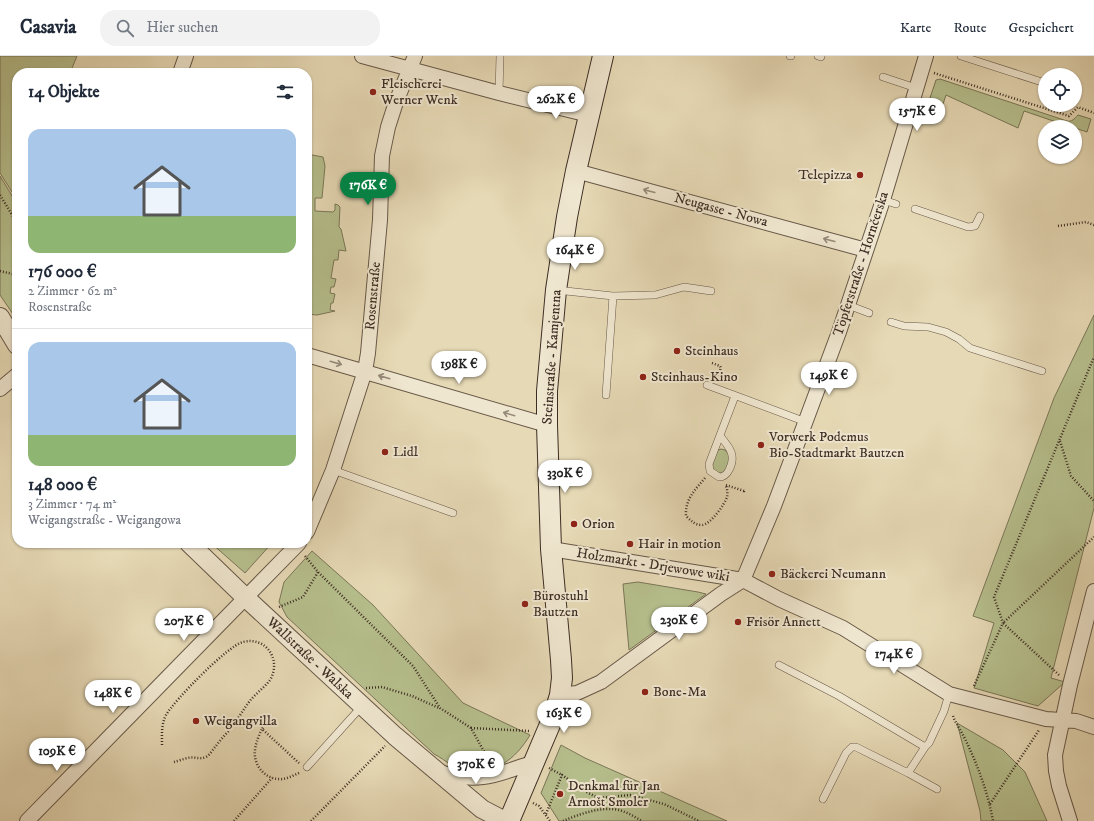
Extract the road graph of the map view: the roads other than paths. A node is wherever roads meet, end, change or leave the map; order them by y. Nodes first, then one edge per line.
1 (186, 56) edge
2 (362, 56) edge
3 (415, 56) edge
4 (500, 56) edge
5 (603, 56) edge
6 (926, 56) edge
7 (961, 56) edge
8 (182, 68) edge
9 (409, 69) junction
10 (883, 77) dead end
11 (1038, 81) edge
12 (916, 88) junction
13 (499, 93) junction
14 (589, 115) junction
15 (576, 171) junction
16 (915, 209) dead end
17 (980, 216) dead end
18 (866, 250) junction
19 (556, 290) junction
20 (711, 291) dead end
21 (613, 296) junction
22 (848, 305) junction
23 (869, 313) dead end
24 (0, 317) edge
25 (891, 322) dead end
26 (12, 337) edge
27 (312, 356) edge
28 (365, 371) junction
29 (1042, 371) dead end
30 (12, 379) edge
31 (707, 385) dead end
32 (0, 389) edge
33 (606, 395) dead end
34 (735, 396) junction
35 (806, 422) junction
36 (547, 425) junction
37 (720, 436) junction
38 (333, 470) junction
39 (453, 513) dead end
40 (312, 520) edge
41 (194, 548) edge
42 (295, 548) edge
43 (551, 557) junction
44 (743, 580) junction
45 (1094, 591) edge
46 (246, 598) junction
47 (779, 665) dead end
48 (949, 694) junction
49 (560, 695) junction
50 (362, 706) junction
51 (1062, 720) junction
52 (1094, 727) edge
53 (925, 747) junction
54 (534, 762) junction
55 (306, 767) road end
56 (434, 770) junction
57 (908, 773) junction
58 (937, 789) dead end
59 (823, 798) dead end
60 (27, 821) edge
61 (505, 821) edge
62 (509, 821) edge
63 (1070, 821) edge

1 - 8 street
2 - 9 street
3 - 9 street, Rosenstraße
4 - 13 lane
5 - 14 main road, Steinstraße - Kamjentna
6 - 12 street, Töpferstraße - Hornčerska
7 - 11 lane
9 - 13 street
9 - 28 street, Rosenstraße
10 - 12 lane
12 - 18 street, Töpferstraße - Hornčerska
13 - 14 street
14 - 15 main road, Steinstraße - Kamjentna
18 -> 15 street, Neugasse - Nowa
15 - 19 main road, Steinstraße - Kamjentna
16 - 17 lane
18 - 22 street, Töpferstraße - Hornčerska
19 - 21 lane
19 - 36 main road, Steinstraße - Kamjentna
20 - 21 lane
21 - 33 lane
22 - 23 lane
22 - 35 street, Töpferstraße - Hornčerska
24 - 26 street
25 - 29 lane
27 -> 28 street
36 -> 28 street
28 - 38 street, Rosenstraße
30 - 32 street
31 - 34 lane
34 - 35 lane
34 - 37 lane
35 - 44 street, Töpferstraße - Hornčerska
36 - 43 main road, Steinstraße - Kamjentna
37 - 37 lane
38 - 39 lane
38 - 40 street, Rosenstraße
41 - 46 street, Wallstraße - Walska
42 - 46 street
43 - 44 street, Holzmarkt - Drjewowe wiki
43 - 49 main road
44 - 48 street
44 - 49 street, Holzmarkt - Drjewowe wiki
45 - 51 street
46 - 50 street, Wallstraße - Walska
46 - 60 street
47 - 53 lane
48 - 51 street
48 - 53 lane
49 - 54 main road
50 - 55 lane
50 - 56 street, Wallstraße - Walska
51 - 52 street
51 - 63 street
53 - 57 lane
54 - 56 street, Wallstraße - Walska
54 - 62 main road
56 - 61 street, Wallstraße - Walska
57 - 58 lane
57 - 59 lane

